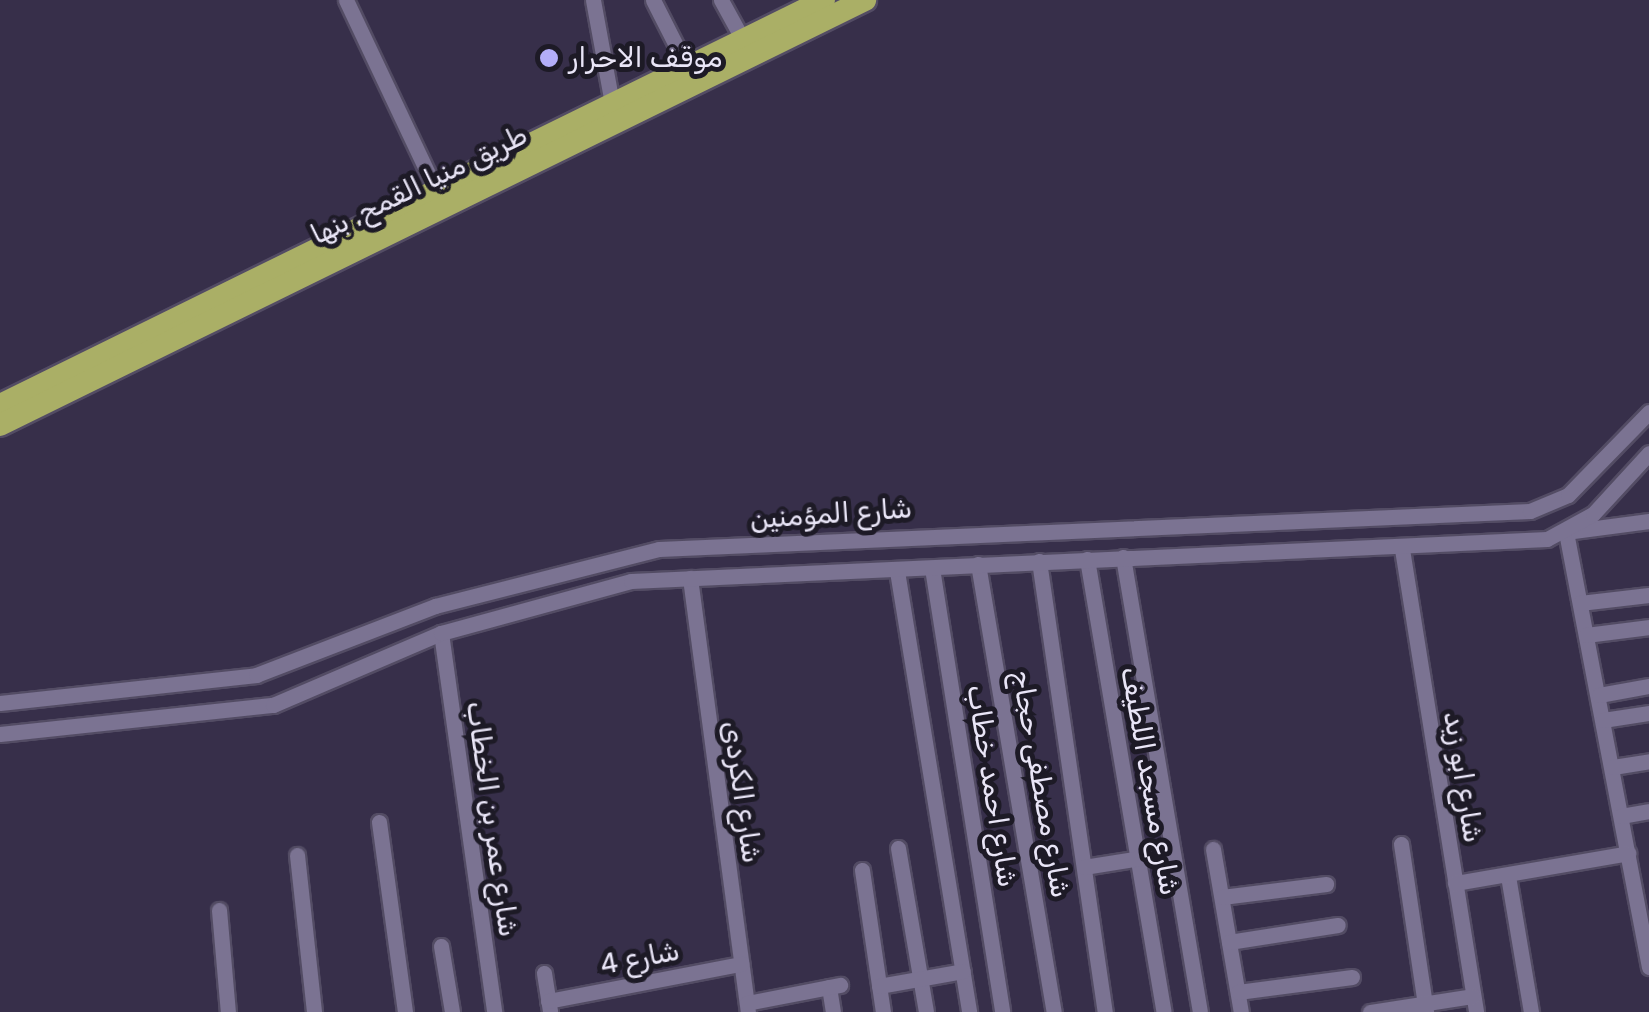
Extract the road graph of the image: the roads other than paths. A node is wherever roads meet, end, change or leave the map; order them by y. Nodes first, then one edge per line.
1 (346, 0) edge
2 (593, 0) edge
3 (653, 0) edge
4 (721, 0) edge
5 (824, 0) edge
6 (865, 0) edge
7 (743, 40) junction
8 (688, 67) junction
9 (612, 104) junction
10 (436, 190) junction
11 (118, 357) junction
12 (0, 406) edge
13 (1649, 412) edge
14 (0, 425) edge
15 (1649, 453) edge
16 (1649, 521) edge
17 (1566, 532) junction
18 (1402, 550) junction
19 (1123, 557) junction
20 (1088, 559) junction
21 (1039, 561) junction
22 (978, 564) junction
23 (932, 568) junction
24 (897, 571) junction
25 (690, 578) junction
26 (1649, 596) edge
27 (1580, 603) junction
28 (1649, 627) edge
29 (441, 633) junction
30 (1586, 635) junction
31 (1649, 686) edge
32 (1598, 695) junction
33 (0, 703) edge
34 (1649, 713) edge
35 (1603, 720) junction
36 (0, 734) edge
37 (1649, 761) edge
38 (1613, 768) junction
39 (1649, 811) edge
40 (1621, 816) junction
41 (378, 822) dead end
42 (1400, 844) dead end
43 (898, 848) dead end
44 (1214, 848) dead end
45 (1171, 853) junction
46 (297, 856) dead end
47 (1629, 857) junction
48 (1138, 858) junction
49 (1649, 858) edge
50 (1084, 867) junction
51 (862, 870) dead end
52 (1508, 876) junction
53 (1455, 883) junction
54 (1326, 884) dead end
55 (1222, 898) junction
56 (1644, 907) edge
57 (219, 910) dead end
58 (1338, 925) dead end
59 (1229, 942) junction
60 (441, 946) dead end
61 (1648, 959) edge
62 (741, 964) junction
63 (962, 971) junction
64 (544, 973) dead end
65 (1352, 977) dead end
66 (920, 978) junction
67 (879, 986) junction
68 (1238, 992) junction
69 (1474, 1004) edge
70 (549, 1007) edge
71 (747, 1008) edge
72 (1426, 1008) edge
73 (228, 1012) edge
74 (314, 1012) edge
75 (405, 1012) edge
76 (452, 1012) edge
77 (494, 1012) edge
78 (832, 1012) edge
79 (883, 1012) edge
80 (926, 1012) edge
81 (969, 1012) edge
82 (1002, 1012) edge
83 (1054, 1012) edge
84 (1105, 1012) edge
85 (1164, 1012) edge
86 (1200, 1012) edge
87 (1239, 1012) edge
88 (1370, 1012) edge
89 (1531, 1012) edge

1 - 10 street
2 - 9 street
3 - 8 street
4 - 7 street
5 - 7 highway, طريق منيا القمح, بنها
6 - 11 highway, طريق منيا القمح, بنها
7 - 8 highway, طريق منيا القمح, بنها
8 - 9 highway, طريق منيا القمح, بنها
9 - 10 highway, طريق منيا القمح, بنها
10 - 11 highway, طريق منيا القمح, بنها
11 - 12 highway, طريق منيا القمح, بنها
11 - 14 highway, طريق منيا القمح, بنها
13 - 33 street, شارع المؤمنين
15 - 17 street
16 - 17 street, شارع المؤمنين
17 - 18 street, شارع المؤمنين
17 - 27 street
18 - 19 street, شارع المؤمنين
18 - 53 street, شارع ابو زيد
19 - 20 street, شارع المؤمنين
19 - 45 street
20 - 21 street, شارع المؤمنين
20 - 48 street, شارع مسجد اللطيف
21 - 22 street, شارع المؤمنين
21 - 50 street
22 - 23 street, شارع المؤمنين
22 - 83 street, شارع مصطفى حجاج
23 - 24 street, شارع المؤمنين
23 - 82 street, شارع احمد خطاب
24 - 25 street, شارع المؤمنين
24 - 63 street
25 - 29 street, شارع المؤمنين
25 - 62 street, شارع الكردى
26 - 27 street
27 - 30 street
28 - 30 street
29 - 36 street, شارع المؤمنين
29 - 77 street, شارع عمر بن الخطاب
30 - 32 street
31 - 32 street
32 - 35 street
34 - 35 street
35 - 38 street
37 - 38 street
38 - 40 street
39 - 40 street
40 - 47 street
41 - 75 street
42 - 72 street
43 - 66 street
44 - 55 street
45 - 48 street
45 - 86 street
46 - 74 street
47 - 49 street
47 - 52 street
47 - 56 street
48 - 50 street
48 - 85 street, شارع مسجد اللطيف
50 - 84 street
51 - 67 street
52 - 53 street
52 - 89 street
53 - 69 street, شارع ابو زيد
54 - 55 street
55 - 59 street
56 - 61 street
57 - 73 street
58 - 59 street
59 - 68 street
60 - 76 street
62 - 70 street, شارع 4
62 - 71 street, شارع الكردى
63 - 66 street
63 - 81 street
64 - 70 street
65 - 68 street
66 - 67 street
66 - 80 street
67 - 79 street
68 - 87 street
69 - 72 street
71 - 78 street
72 - 88 street

